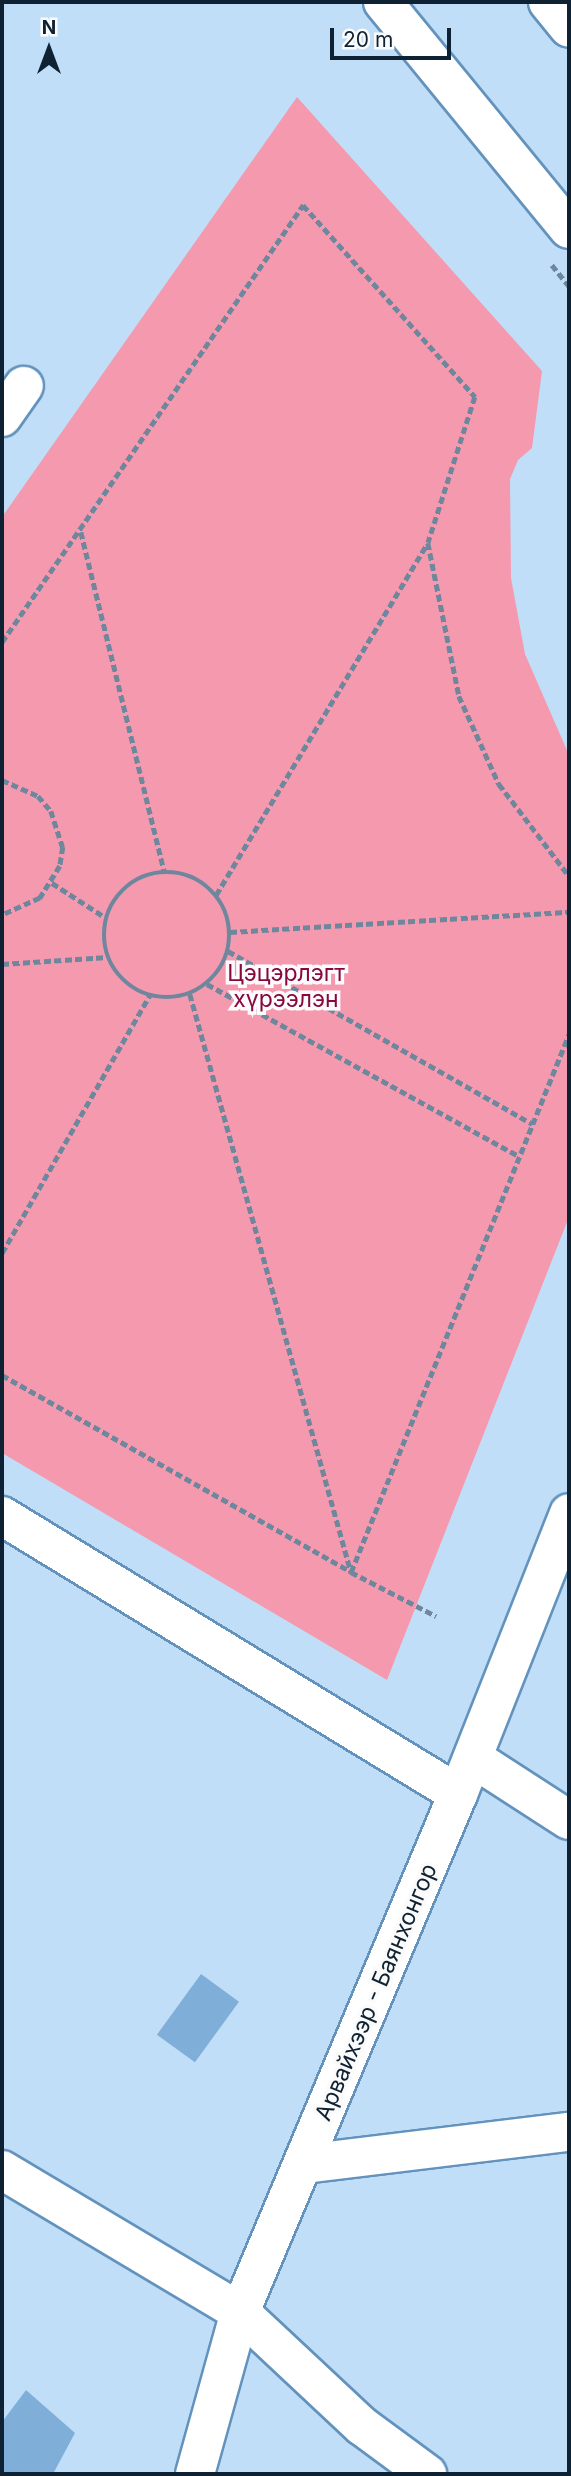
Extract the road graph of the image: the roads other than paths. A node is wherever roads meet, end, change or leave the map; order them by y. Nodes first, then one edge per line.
1 (383, 2) edge
2 (548, 2) edge
3 (569, 27) edge
4 (569, 229) edge
5 (24, 386) dead end
6 (2, 417) edge
7 (569, 1513) edge
8 (2, 1516) edge
9 (473, 1758) junction
10 (458, 1794) junction
11 (569, 1820) edge
12 (569, 2132) edge
13 (303, 2164) junction
14 (2, 2170) edge
15 (240, 2312) junction
16 (195, 2474) edge
17 (427, 2474) edge

1 - 4 main road
2 - 3 main road
5 - 6 main road
7 - 9 main road, Арвайхээр - Баянхонгор
8 - 10 main road
9 - 10 main road, Арвайхээр - Баянхонгор
9 - 11 main road
10 - 13 main road, Арвайхээр - Баянхонгор
12 - 13 main road
13 - 15 main road, Арвайхээр - Баянхонгор
14 - 15 main road
15 - 16 main road, Арвайхээр - Баянхонгор
15 - 17 main road

